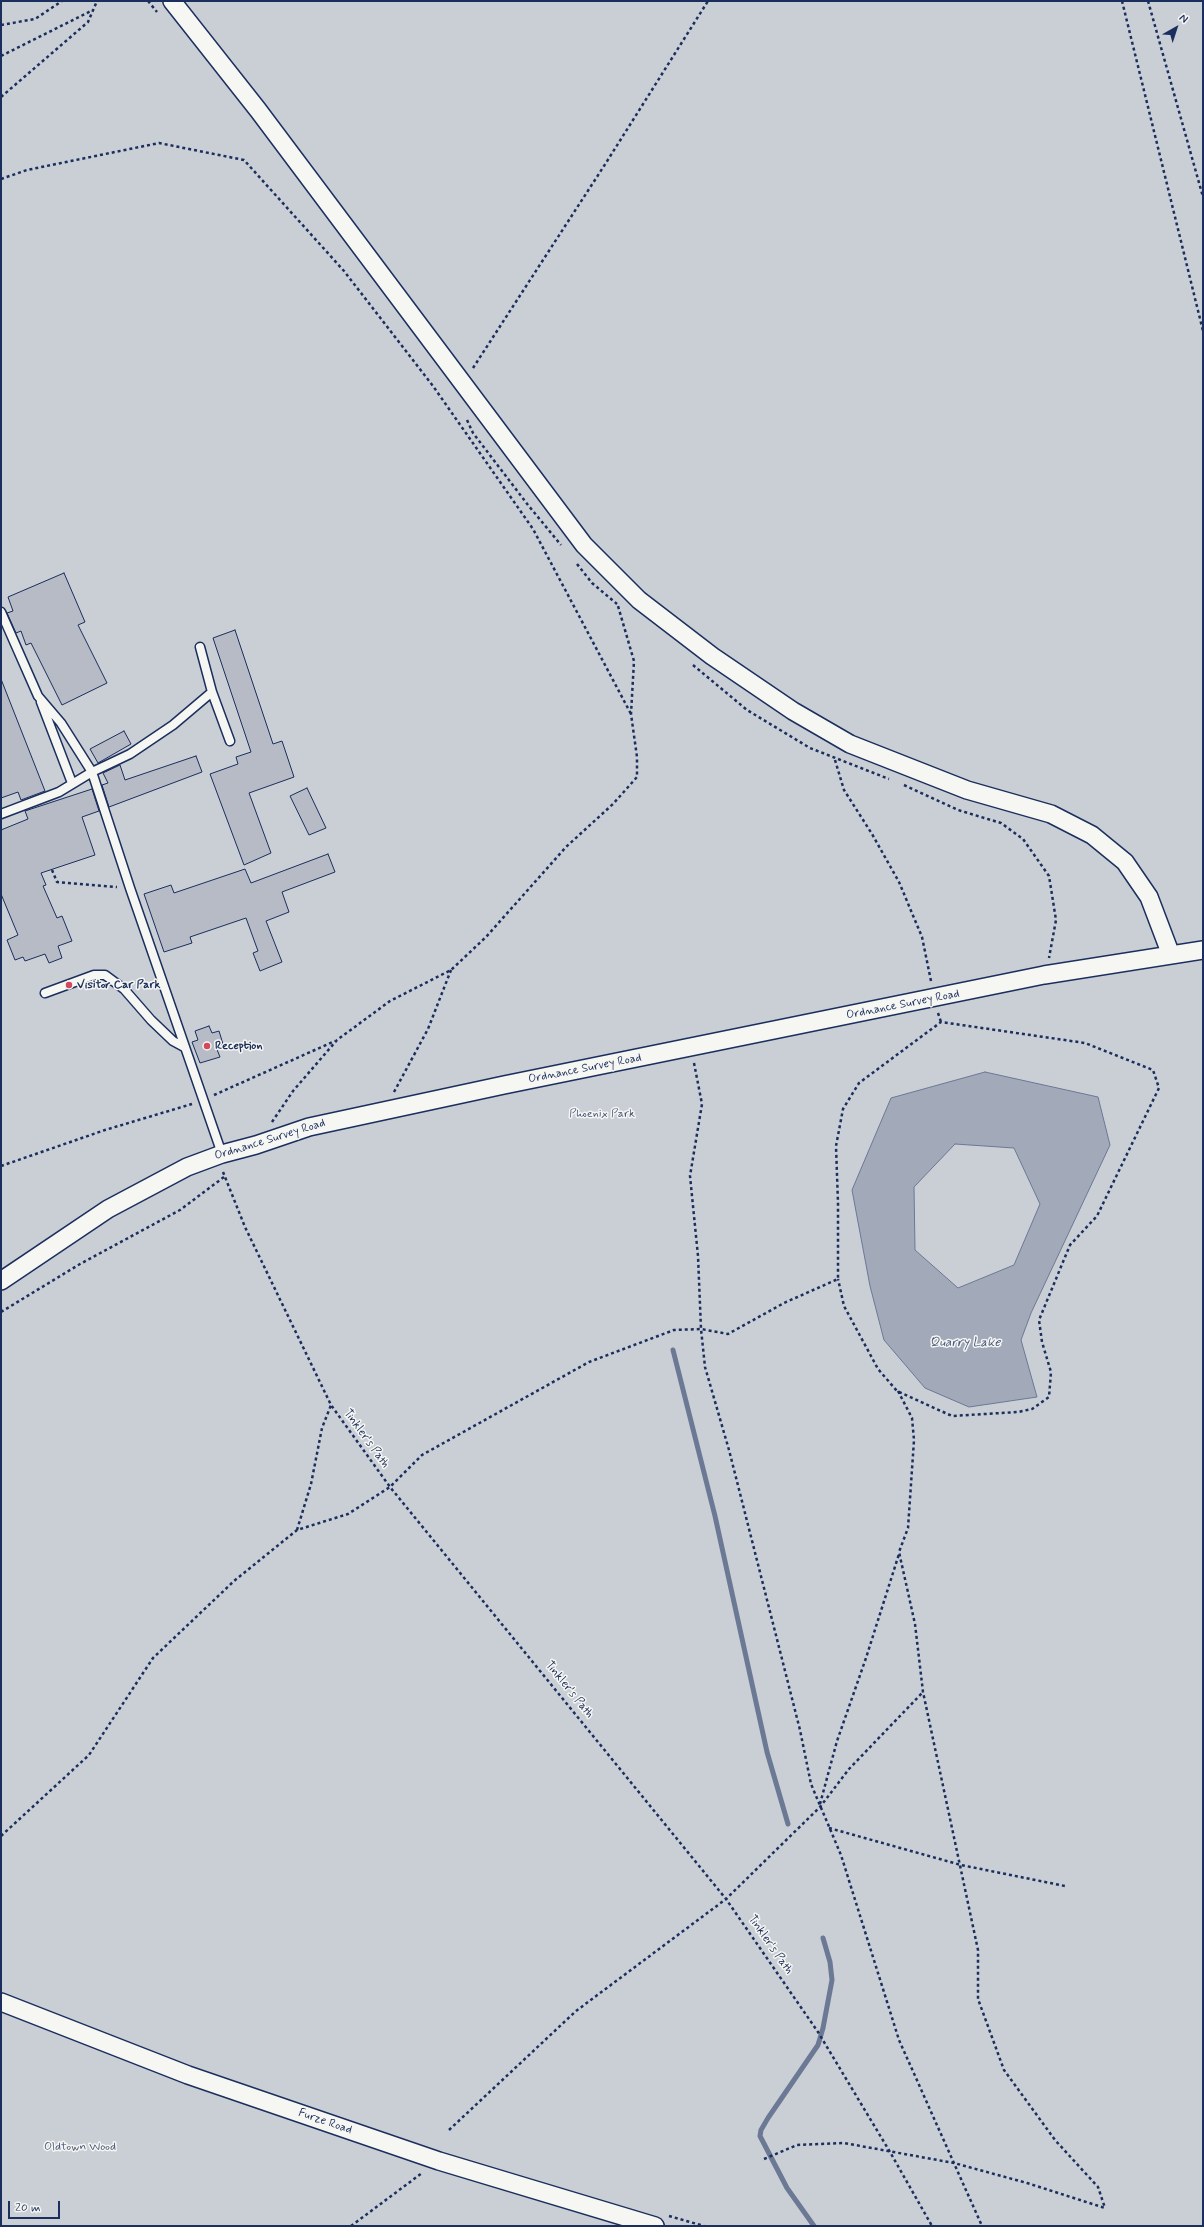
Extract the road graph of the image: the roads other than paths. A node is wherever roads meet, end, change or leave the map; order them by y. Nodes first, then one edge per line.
1 (172, 1) edge
2 (1, 612) edge
3 (200, 647) dead end
4 (212, 692) junction
5 (38, 696) junction
6 (230, 741) dead end
7 (92, 772) junction
8 (72, 783) junction
9 (1, 814) edge
10 (1203, 950) edge
11 (1171, 955) junction
12 (45, 993) dead end
13 (184, 1047) junction
14 (222, 1154) junction
15 (1, 1281) edge
16 (1, 2002) edge
17 (655, 2226) edge

1 - 11 street
2 - 5 lane
3 - 4 lane
4 - 6 lane
4 - 7 lane
5 - 7 lane
5 - 8 lane
7 - 8 lane
7 - 13 lane
8 - 9 lane
10 - 11 street, Ordnance Survey Road
11 - 14 street, Ordnance Survey Road
12 - 13 lane
13 - 14 lane
14 - 15 street, Ordnance Survey Road
16 - 17 street, Furze Road

